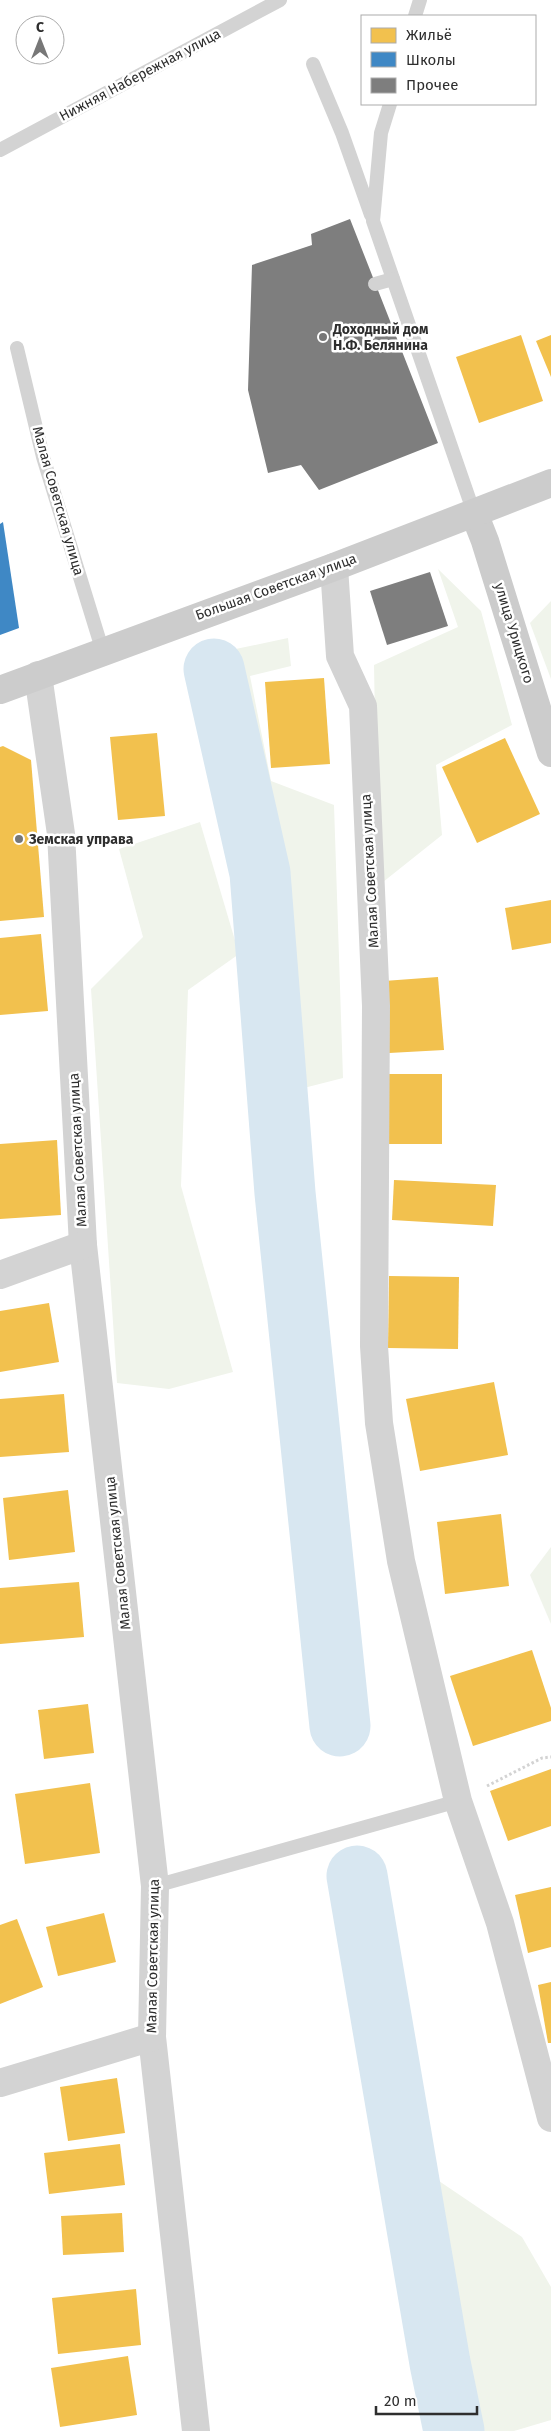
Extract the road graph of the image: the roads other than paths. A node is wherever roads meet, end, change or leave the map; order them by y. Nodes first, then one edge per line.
1 (280, 0) edge
2 (420, 0) edge
3 (415, 15) edge
4 (313, 64) dead end
5 (390, 105) edge
6 (0, 150) edge
7 (373, 221) junction
8 (394, 279) junction
9 (375, 284) dead end
10 (17, 348) dead end
11 (551, 483) edge
12 (474, 513) junction
13 (334, 567) junction
14 (103, 652) junction
15 (38, 675) junction
16 (0, 690) edge
17 (551, 753) edge
18 (83, 1245) junction
19 (0, 1274) edge
20 (458, 1801) junction
21 (155, 1886) junction
22 (152, 2037) junction
23 (0, 2083) edge
24 (551, 2118) edge
25 (196, 2431) edge

1 - 6 lane, Нижняя Набережная улица
2 - 3 lane
4 - 7 lane
5 - 7 lane
7 - 8 lane
8 - 9 lane
8 - 12 lane
10 - 14 lane, Малая Советская улица
11 - 12 main road, Большая Советская улица
12 - 13 main road, Большая Советская улица
12 - 17 main road, улица Урицкого
13 - 14 main road, Большая Советская улица
13 - 20 street, Малая Советская улица
14 - 15 main road, Большая Советская улица
15 - 16 main road, Большая Советская улица
15 - 18 street, Малая Советская улица
18 - 19 street
18 - 21 street, Малая Советская улица
20 - 21 lane
20 - 24 street, Малая Советская улица
21 - 22 street, Малая Советская улица
22 - 23 street
22 - 25 street, Малая Советская улица

